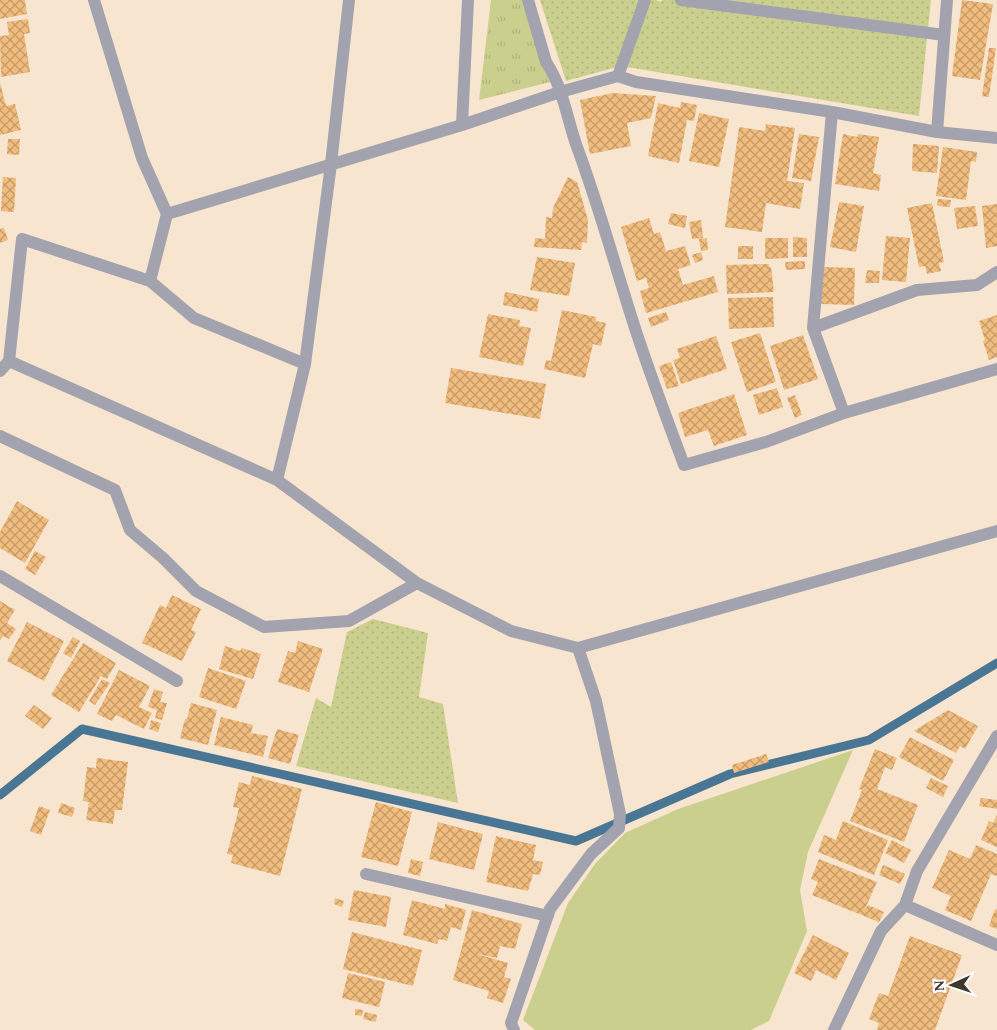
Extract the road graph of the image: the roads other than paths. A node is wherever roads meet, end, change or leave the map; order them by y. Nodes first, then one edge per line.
1 (94, 0) edge
2 (348, 0) edge
3 (468, 0) edge
4 (528, 0) edge
5 (644, 0) edge
6 (681, 0) edge
7 (947, 0) edge
8 (944, 35) junction
9 (618, 76) junction
10 (560, 92) junction
11 (832, 112) junction
12 (462, 125) junction
13 (937, 132) junction
14 (997, 138) edge
15 (331, 164) junction
16 (167, 214) junction
17 (997, 272) edge
18 (150, 281) junction
19 (813, 328) junction
20 (9, 361) junction
21 (305, 364) junction
22 (997, 369) edge
23 (0, 371) edge
24 (844, 413) junction
25 (0, 436) edge
26 (277, 480) junction
27 (997, 531) edge
28 (0, 576) edge
29 (417, 583) junction
30 (578, 648) junction
31 (177, 681) dead end
32 (995, 743) edge
33 (366, 874) dead end
34 (906, 905) junction
35 (548, 916) junction
36 (997, 945) edge
37 (514, 1030) edge
38 (834, 1030) edge

1 - 16 street
2 - 15 street
3 - 12 street
4 - 10 street
5 - 9 street
6 - 8 street
7 - 8 street
8 - 13 street
9 - 10 street
9 - 11 street
10 - 12 street
10 - 24 street
11 - 13 street
11 - 19 street
12 - 15 street
13 - 14 street
15 - 16 street
15 - 21 street
16 - 18 street
17 - 19 street
18 - 20 street
18 - 21 street
19 - 24 street
20 - 23 street
20 - 26 street
21 - 26 street
22 - 24 street
25 - 29 street
26 - 29 street
27 - 30 street
28 - 31 street
29 - 30 street
30 - 35 street
32 - 34 street
33 - 35 street
34 - 36 street
34 - 38 street
35 - 37 street

